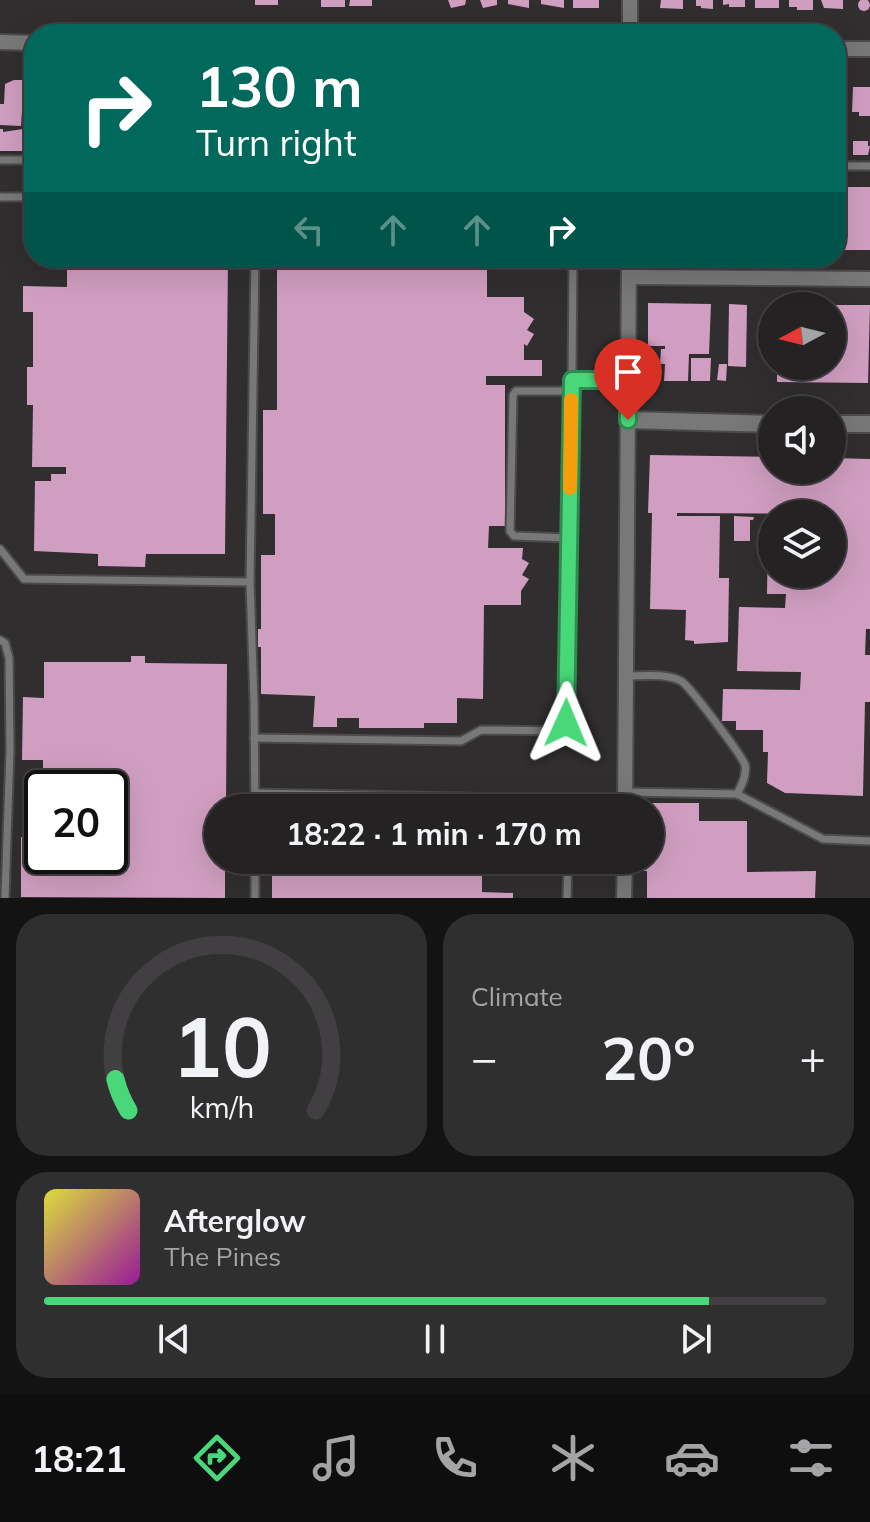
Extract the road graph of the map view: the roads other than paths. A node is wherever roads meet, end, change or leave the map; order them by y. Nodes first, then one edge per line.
1 (630, 0) edge
2 (630, 24) edge
3 (0, 42) edge
4 (24, 43) edge
5 (846, 49) edge
6 (870, 49) edge
7 (0, 160) edge
8 (24, 160) edge
9 (846, 166) edge
10 (870, 166) edge
11 (0, 197) edge
12 (24, 197) edge
13 (255, 268) edge
14 (573, 268) edge
15 (629, 268) edge
16 (629, 277) junction
17 (870, 279) edge
18 (572, 380) junction
19 (628, 380) junction
20 (572, 391) junction
21 (628, 420) junction
22 (758, 424) edge
23 (846, 424) edge
24 (870, 424) edge
25 (569, 538) junction
26 (0, 549) edge
27 (8, 558) junction
28 (0, 565) edge
29 (250, 582) junction
30 (0, 640) edge
31 (626, 676) junction
32 (254, 738) junction
33 (0, 750) edge
34 (10, 750) junction
35 (255, 793) joint
36 (283, 794) edge
37 (625, 794) edge
38 (737, 794) junction
39 (664, 798) edge
40 (870, 841) edge
41 (255, 874) edge
42 (568, 874) edge
43 (625, 874) edge
44 (4, 894) edge
45 (255, 898) edge
46 (567, 898) edge
47 (624, 898) edge

1 - 2 street
3 - 4 street
5 - 6 street
7 - 8 lane
9 - 10 lane
11 - 12 lane
13 - 29 lane
14 - 18 lane
15 - 16 street
16 - 17 street
16 - 19 street
18 - 19 lane
18 - 20 lane
19 - 21 street
20 - 25 lane
20 - 25 lane
21 - 22 street
21 - 31 street
23 - 24 street
25 - 32 lane
26 - 27 lane
27 - 28 lane
27 - 29 lane
29 - 32 lane
30 - 34 lane
31 - 37 street
31 - 38 lane
32 - 35 lane
33 - 34 lane
34 - 44 lane
35 - 36 lane
38 - 39 lane
38 - 40 lane
41 - 45 lane
42 - 46 lane
43 - 47 street

